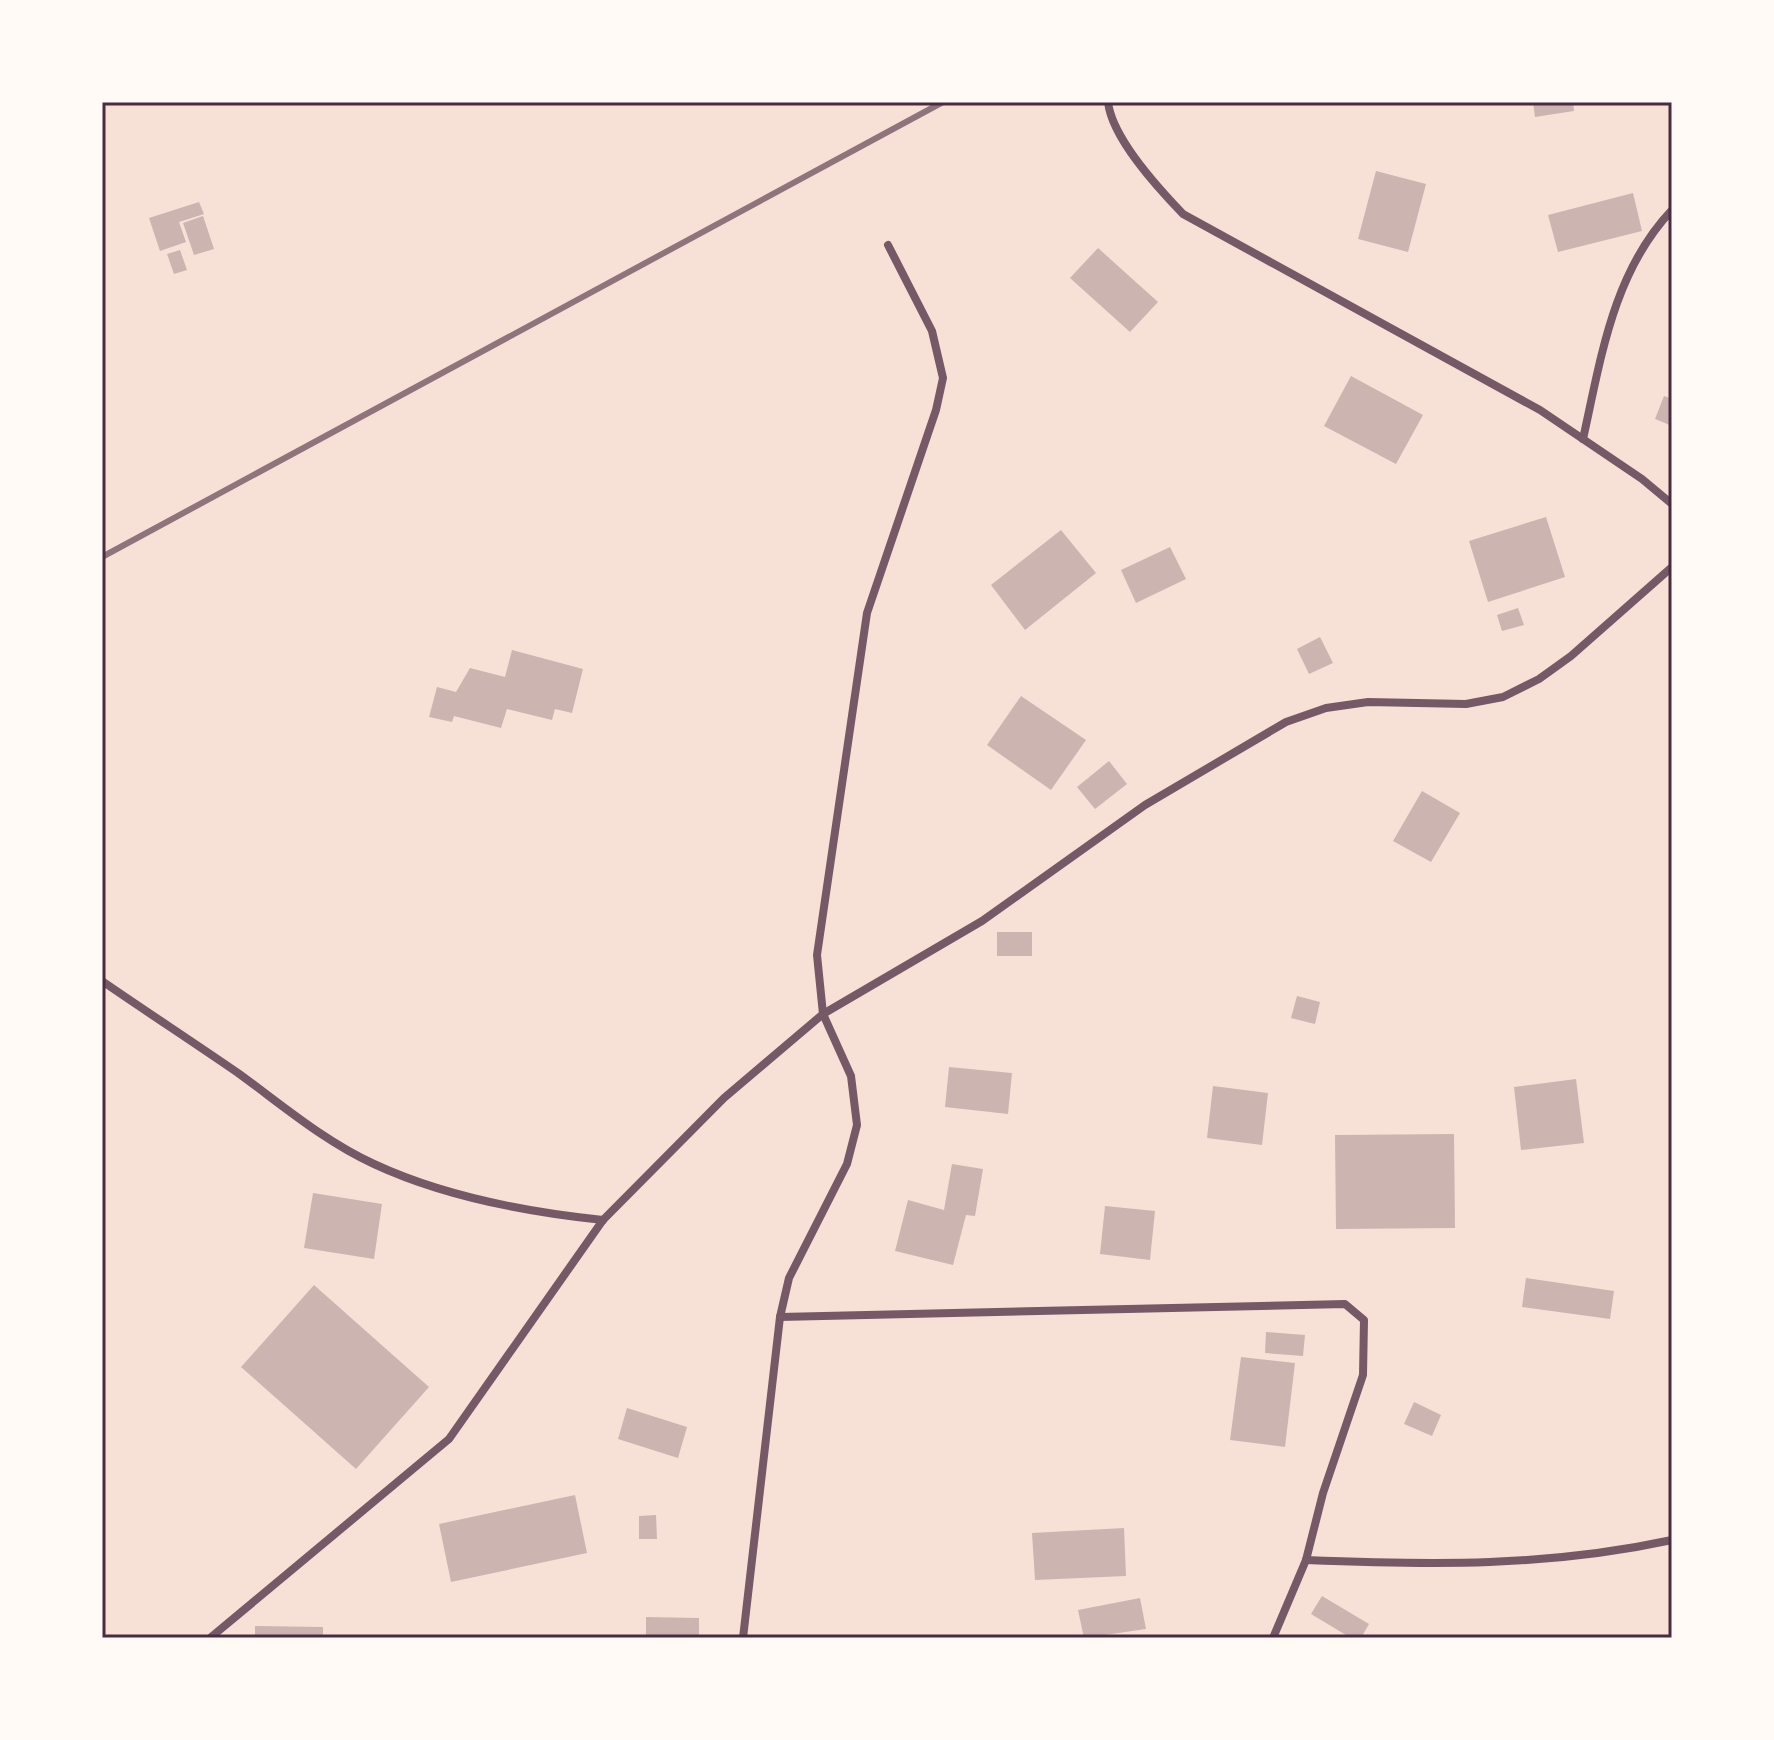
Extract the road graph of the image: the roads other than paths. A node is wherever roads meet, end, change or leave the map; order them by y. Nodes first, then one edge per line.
1 (1108, 102) edge
2 (1672, 210) edge
3 (888, 245) dead end
4 (1583, 439) junction
5 (1672, 504) edge
6 (1672, 567) edge
7 (102, 981) edge
8 (823, 1014) junction
9 (603, 1220) junction
10 (780, 1317) junction
11 (1672, 1540) edge
12 (1306, 1560) junction
13 (210, 1638) edge
14 (743, 1638) edge
15 (1273, 1638) edge

1 - 4 street
2 - 4 street
3 - 8 street
4 - 5 street
6 - 8 street
7 - 9 street
8 - 9 street
8 - 10 street
9 - 13 street
10 - 12 street
10 - 14 street
11 - 12 street
12 - 15 street

